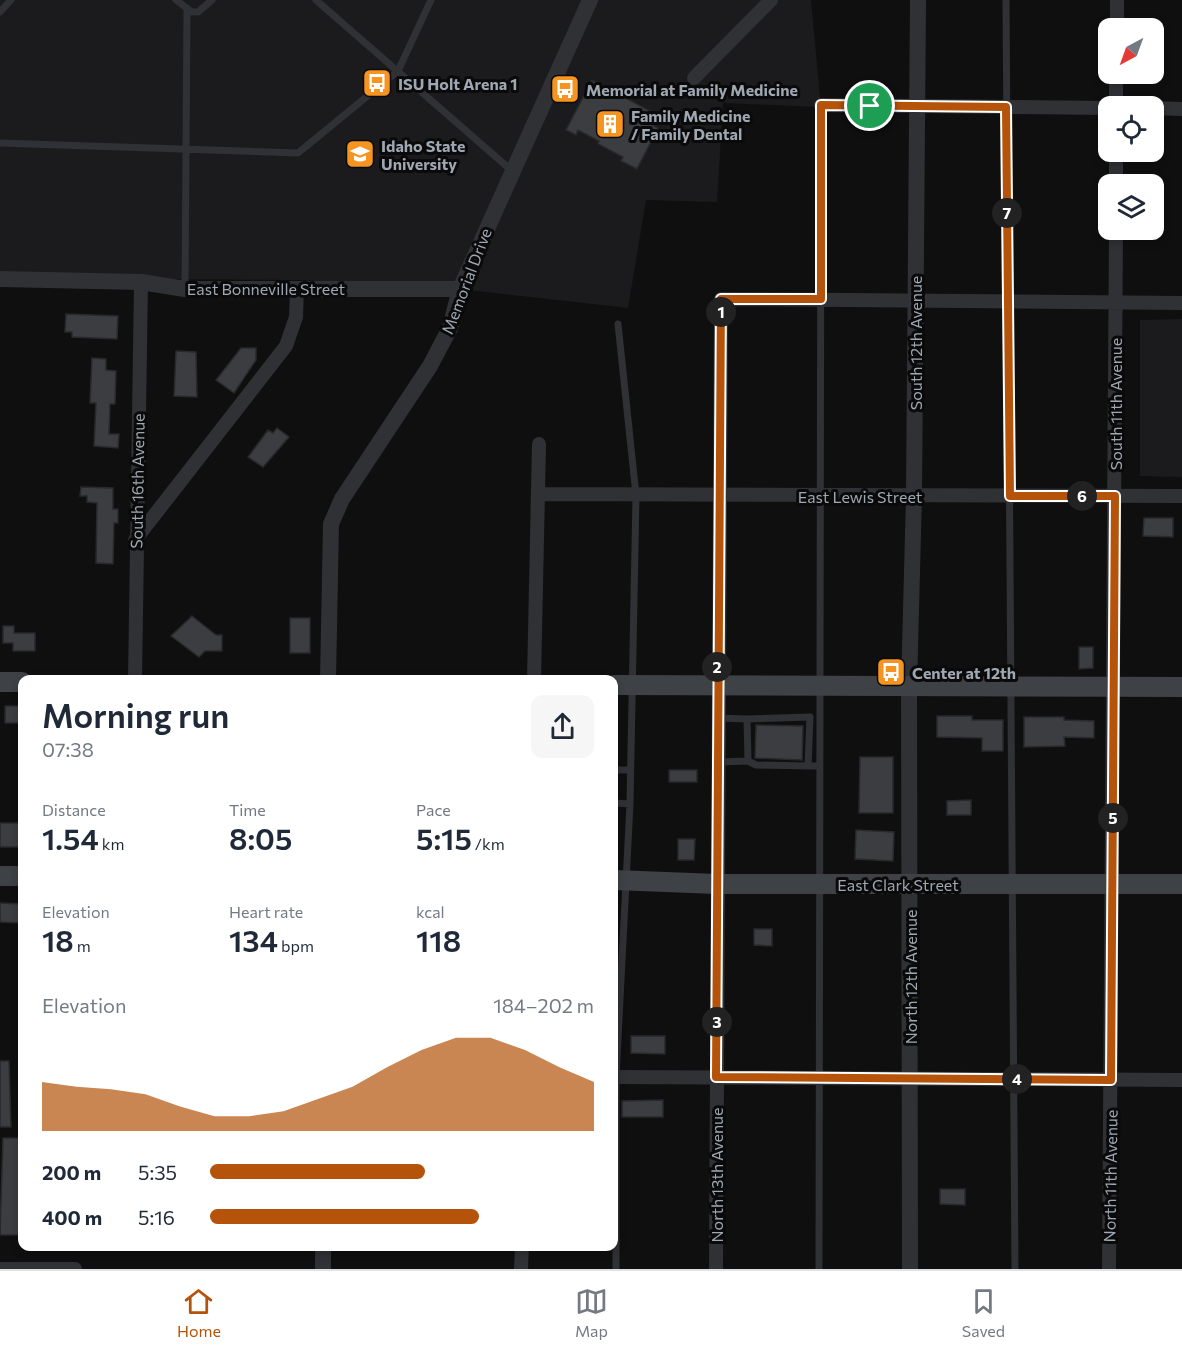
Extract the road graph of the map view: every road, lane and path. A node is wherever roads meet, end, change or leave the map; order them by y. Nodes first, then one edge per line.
1 (11, 0) edge
2 (176, 0) edge
3 (212, 0) edge
4 (316, 0) edge
5 (431, 0) edge
6 (590, 0) edge
7 (771, 0) edge
8 (918, 0) edge
9 (1006, 0) edge
10 (1117, 0) edge
11 (187, 9) junction
12 (0, 12) edge
13 (1117, 18) edge
14 (398, 71) junction
15 (694, 78) dead end
16 (821, 105) joint
17 (918, 106) junction
18 (1006, 107) junction
19 (1098, 108) edge
20 (1164, 108) edge
21 (1182, 109) edge
22 (0, 143) edge
23 (185, 149) junction
24 (512, 170) junction
25 (1116, 240) edge
26 (0, 279) edge
27 (141, 282) junction
28 (297, 288) junction
29 (184, 289) junction
30 (460, 290) junction
31 (821, 299) junction
32 (915, 300) junction
33 (1008, 301) junction
34 (1116, 302) junction
35 (1182, 303) edge
36 (618, 324) dead end
37 (539, 444) dead end
38 (539, 494) junction
39 (636, 495) junction
40 (720, 495) junction
41 (821, 496) junction
42 (914, 496) junction
43 (1010, 496) junction
44 (1115, 496) junction
45 (1182, 496) edge
46 (135, 540) junction
47 (135, 675) edge
48 (328, 675) edge
49 (534, 675) edge
50 (0, 682) edge
51 (18, 682) edge
52 (622, 685) edge
53 (717, 685) junction
54 (822, 685) junction
55 (909, 686) junction
56 (1011, 686) junction
57 (1114, 687) junction
58 (1182, 687) edge
59 (717, 718) junction
60 (747, 719) junction
61 (748, 761) junction
62 (717, 762) junction
63 (808, 766) junction
64 (820, 766) junction
65 (618, 770) edge
66 (630, 770) junction
67 (618, 803) edge
68 (630, 804) junction
69 (0, 876) edge
70 (18, 876) edge
71 (620, 880) edge
72 (717, 884) junction
73 (820, 884) junction
74 (910, 884) junction
75 (1012, 884) junction
76 (1112, 884) junction
77 (1182, 884) edge
78 (618, 959) edge
79 (618, 1077) edge
80 (716, 1077) junction
81 (820, 1078) junction
82 (910, 1079) junction
83 (1014, 1079) junction
84 (1111, 1080) junction
85 (1182, 1080) edge
86 (323, 1251) edge
87 (522, 1251) edge
88 (616, 1251) edge
89 (0, 1269) edge
90 (42, 1269) edge
91 (75, 1269) edge
92 (323, 1269) edge
93 (520, 1269) edge
94 (616, 1269) edge
95 (716, 1269) edge
96 (819, 1269) edge
97 (910, 1269) edge
98 (1015, 1269) edge
99 (1109, 1269) edge

1 - 12 lane
2 - 11 lane
3 - 11 lane
4 - 14 lane
5 - 14 lane
6 - 24 street, Memorial Drive
7 - 15 street
8 - 17 street, South 12th Avenue
9 - 18 lane
10 - 13 street
11 - 23 lane
14 - 23 lane
14 - 24 lane
16 - 17 street
16 - 31 lane
17 - 18 street
17 - 32 street, South 12th Avenue
18 - 19 street
18 - 33 lane
20 - 21 street
22 - 23 lane
23 - 29 lane
24 - 30 street, Memorial Drive
25 - 34 street, South 11th Avenue
26 - 27 street, East Bonneville Street
27 - 29 street, East Bonneville Street
27 - 46 street, South 16th Avenue
28 - 29 street, East Bonneville Street
28 - 30 street, East Bonneville Street
28 - 46 street
30 - 48 street, Memorial Drive
31 - 32 street
31 - 40 street, North 13th Avenue
31 - 41 lane
32 - 33 street
32 - 42 street, South 12th Avenue
33 - 34 street
33 - 43 lane
34 - 35 street
34 - 44 street, South 11th Avenue
36 - 39 lane
37 - 38 street
38 - 39 street, East Lewis Street
38 - 49 street
39 - 40 street, East Lewis Street
39 - 52 lane
40 - 41 street, East Lewis Street
40 - 53 street, North 13th Avenue
41 - 42 street, East Lewis Street
41 - 54 lane
42 - 43 street, East Lewis Street
42 - 55 street, South 12th Avenue
43 - 44 street, East Lewis Street
43 - 56 lane
44 - 45 street, East Lewis Street
44 - 57 street, South 11th Avenue
46 - 47 street, South 16th Avenue
50 - 51 main road
52 - 53 main road
52 - 66 lane
53 - 54 main road
53 - 59 street, North 13th Avenue
54 - 55 main road
54 - 64 lane
55 - 56 main road
55 - 74 street, North 12th Avenue
56 - 57 main road
56 - 75 lane
57 - 58 main road
57 - 76 street, North 11th Avenue
59 - 60 lane
59 - 62 street, North 13th Avenue
60 - 61 lane
60 - 63 lane
61 - 62 lane
61 - 63 lane
62 - 72 street, North 13th Avenue
63 - 64 lane
64 - 73 lane
65 - 66 lane
66 - 68 lane
67 - 68 lane
68 - 71 lane
69 - 70 main road
71 - 72 main road, East Clark Street
71 - 78 lane
72 - 73 main road, East Clark Street
72 - 80 street, North 13th Avenue
73 - 74 main road, East Clark Street
73 - 81 lane
74 - 75 main road, East Clark Street
74 - 82 street, North 12th Avenue
75 - 76 main road, East Clark Street
75 - 83 lane
76 - 77 main road, East Clark Street
76 - 84 street, North 11th Avenue
79 - 80 street
80 - 81 street
80 - 95 street, North 13th Avenue
81 - 82 street
81 - 96 lane
82 - 83 street
82 - 97 street, North 12th Avenue
83 - 84 street
83 - 98 lane
84 - 85 street
84 - 99 street, North 11th Avenue
86 - 92 street
87 - 93 street
88 - 94 lane
89 - 90 street
90 - 91 street

